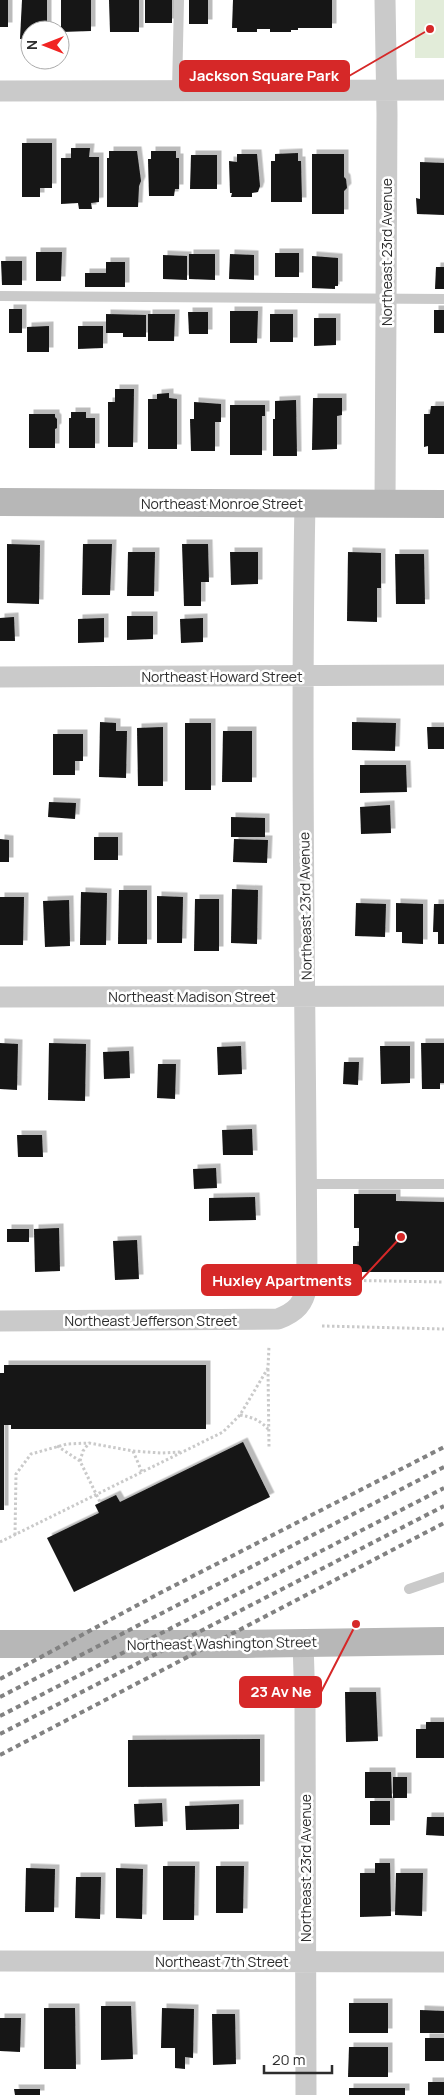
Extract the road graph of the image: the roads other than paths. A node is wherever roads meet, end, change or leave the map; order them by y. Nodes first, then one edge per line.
1 (179, 0) edge
2 (385, 0) edge
3 (385, 89) junction
4 (177, 90) junction
5 (444, 90) edge
6 (0, 91) edge
7 (0, 296) edge
8 (385, 298) junction
9 (444, 299) edge
10 (0, 502) edge
11 (305, 503) junction
12 (385, 504) junction
13 (444, 504) edge
14 (444, 675) edge
15 (302, 676) junction
16 (0, 677) edge
17 (306, 996) junction
18 (444, 996) edge
19 (0, 997) edge
20 (306, 1184) junction
21 (444, 1184) edge
22 (299, 1308) joint
23 (0, 1321) edge
24 (444, 1577) edge
25 (409, 1589) dead end
26 (444, 1641) edge
27 (303, 1642) junction
28 (0, 1644) edge
29 (305, 1961) junction
30 (0, 1962) edge
31 (444, 1962) edge
32 (306, 2095) edge

1 - 4 lane
2 - 3 street, Northeast 23rd Avenue
3 - 4 street
3 - 5 street
3 - 8 street, Northeast 23rd Avenue
4 - 6 street
7 - 8 lane
8 - 9 lane
8 - 12 street, Northeast 23rd Avenue
10 - 11 street, Northeast Monroe Street
11 - 12 street, Northeast Monroe Street
11 - 15 street, Northeast 23rd Avenue
12 - 13 street, Northeast Monroe Street
14 - 15 street, Northeast Howard Street
15 - 16 street, Northeast Howard Street
15 - 17 street, Northeast 23rd Avenue
17 - 18 street, Northeast Madison Street
17 - 19 street, Northeast Madison Street
17 - 20 street, Northeast 23rd Avenue
20 - 21 lane
20 - 22 street, Northeast 23rd Avenue
22 - 23 street, Northeast Jefferson Street
24 - 25 lane
26 - 27 street, Northeast Washington Street
27 - 28 street, Northeast Washington Street
27 - 29 street, Northeast 23rd Avenue
29 - 30 street, Northeast 7th Street
29 - 31 street, Northeast 7th Street
29 - 32 street, Northeast 23rd Avenue

